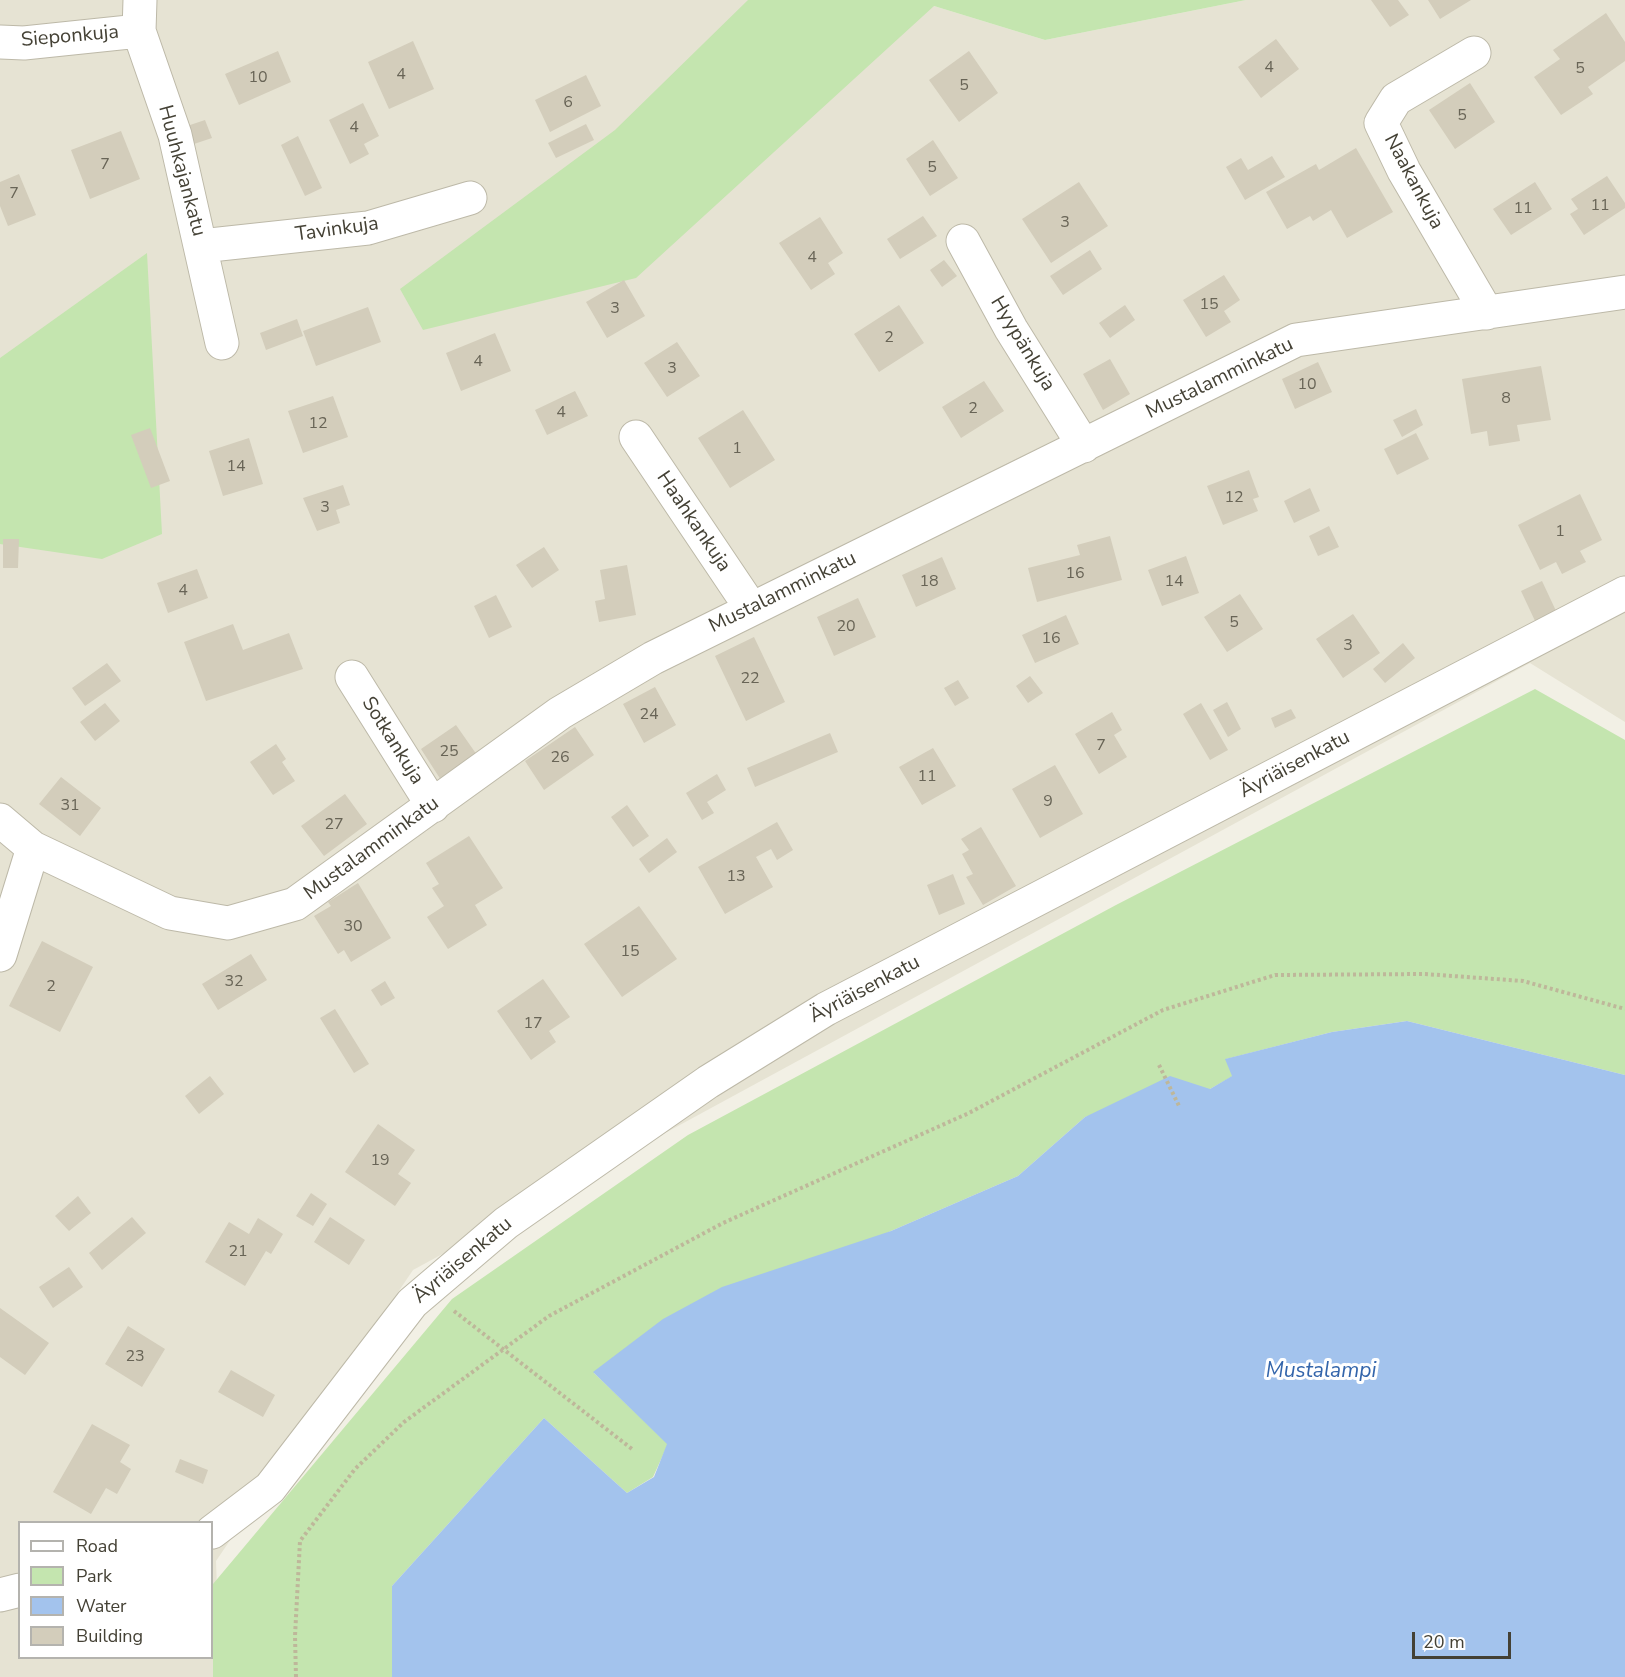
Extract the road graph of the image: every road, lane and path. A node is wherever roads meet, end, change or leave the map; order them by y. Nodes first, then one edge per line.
1 (140, 16) edge
2 (0, 42) edge
3 (1474, 53) dead end
4 (470, 198) dead end
5 (963, 241) dead end
6 (201, 246) junction
7 (1625, 292) edge
8 (1487, 313) junction
9 (222, 343) dead end
10 (636, 437) dead end
11 (1084, 446) junction
12 (1625, 593) edge
13 (751, 608) junction
14 (352, 676) dead end
15 (433, 806) junction
16 (0, 820) edge
17 (33, 848) junction
18 (0, 955) edge
19 (1625, 1009) edge
20 (1160, 1065) dead end
21 (1180, 1108) dead end
22 (428, 1289) junction
23 (502, 1350) junction
24 (632, 1449) dead end
25 (213, 1531) edge
26 (18, 1590) edge
27 (0, 1595) edge
28 (296, 1677) edge

1 - 2 street, Sieponkuja
1 - 6 street, Huuhkajankatu
3 - 8 street, Naakankuja
4 - 6 street, Tavinkuja
5 - 11 street, Hyypänkuja
6 - 9 street, Huuhkajankatu
7 - 8 street, Mustalamminkatu
8 - 11 street, Mustalamminkatu
10 - 13 street, Haahkankuja
11 - 13 street, Mustalamminkatu
12 - 22 street, Äyriäisenkatu
13 - 15 street, Mustalamminkatu
14 - 15 street, Sotkankuja
15 - 17 street, Mustalamminkatu
16 - 17 street, Mustalamminkatu
17 - 18 street
19 - 23 path
20 - 21 path
22 - 23 path
22 - 25 street, Äyriäisenkatu
23 - 24 path
23 - 28 path
26 - 27 street

